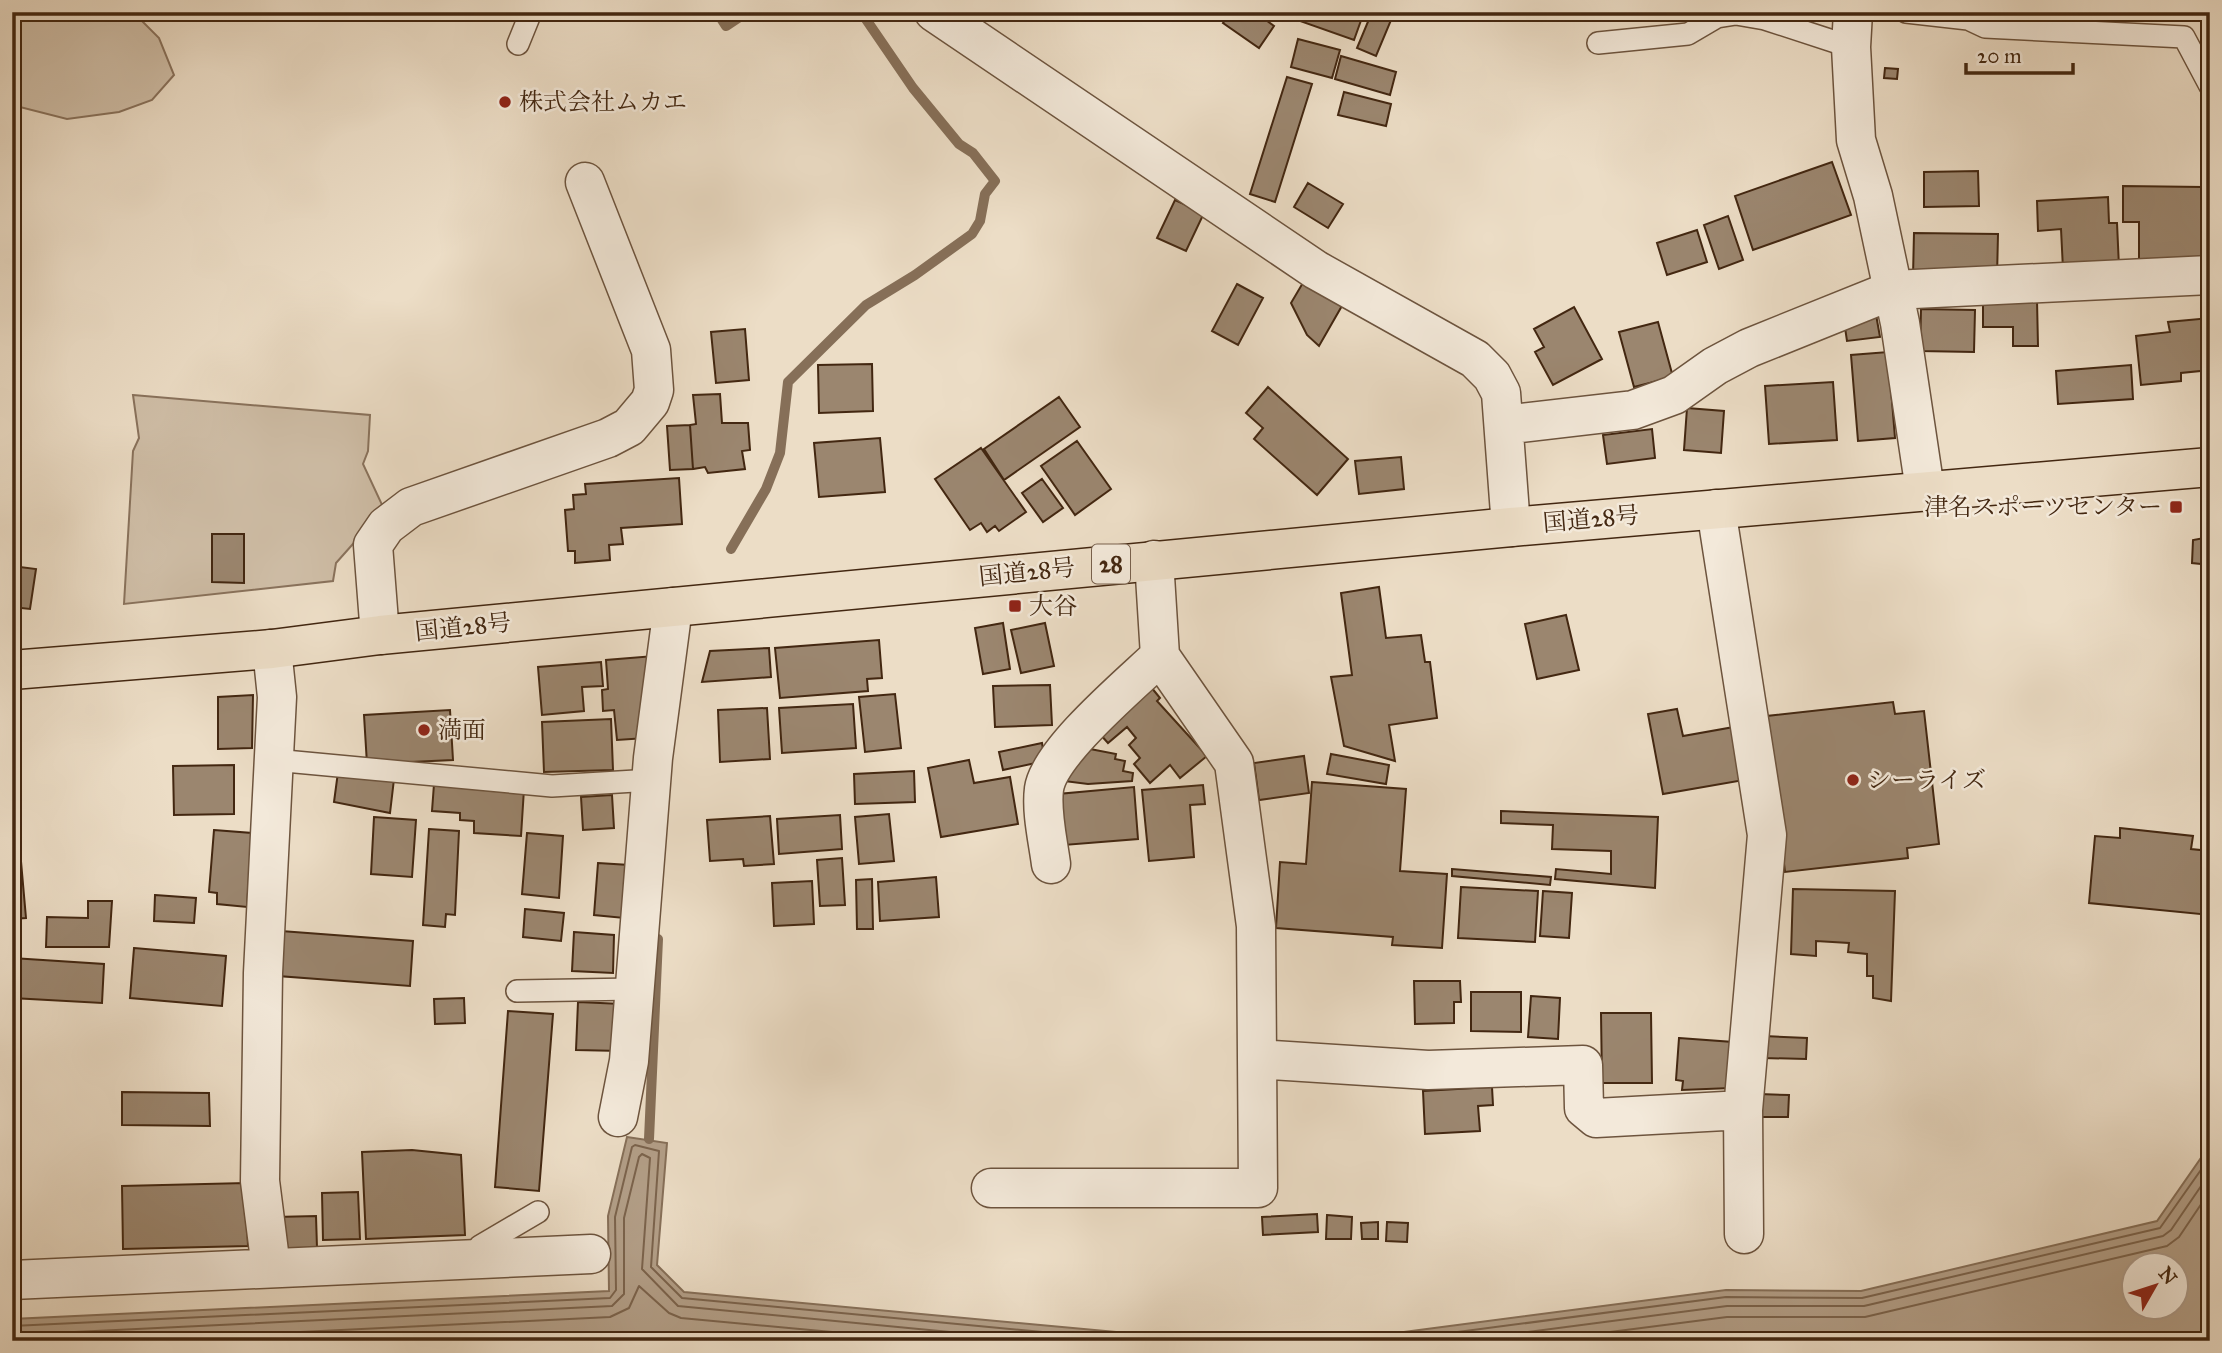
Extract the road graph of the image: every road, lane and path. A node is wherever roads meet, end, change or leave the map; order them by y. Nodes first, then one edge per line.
1 (531, 12) edge
2 (934, 12) edge
3 (1906, 12) edge
4 (1852, 30) edge
5 (1598, 43) dead end
6 (518, 44) dead end
7 (2210, 86) edge
8 (585, 182) dead end
9 (2210, 275) edge
10 (1893, 290) junction
11 (1504, 425) junction
12 (2210, 467) edge
13 (1926, 490) junction
14 (1716, 509) junction
15 (1511, 527) junction
16 (1154, 560) junction
17 (673, 607) junction
18 (380, 635) junction
19 (272, 649) junction
20 (1160, 656) junction
21 (12, 670) edge
22 (274, 760) junction
23 (652, 780) junction
24 (1051, 864) dead end
25 (634, 989) junction
26 (517, 991) dead end
27 (1257, 1059) junction
28 (1743, 1110) junction
29 (618, 1117) dead end
30 (991, 1188) dead end
31 (538, 1212) dead end
32 (1744, 1234) dead end
33 (591, 1254) dead end
34 (479, 1259) junction
35 (271, 1268) junction
36 (12, 1280) edge

1 - 6 lane
2 - 11 street
3 - 7 lane
4 - 5 lane
4 - 10 street
8 - 18 street
9 - 10 street
10 - 11 street
10 - 13 street
11 - 15 street
12 - 13 highway, 国道28号 / 28
13 - 14 highway, 国道28号 / 28
14 - 15 highway, 国道28号 / 28
14 - 28 street
15 - 16 highway, 国道28号 / 28
16 - 17 highway, 国道28号 / 28
16 - 20 street
17 - 18 highway, 国道28号 / 28
17 - 23 street
18 - 19 highway, 国道28号 / 28
19 - 21 highway, 国道28号 / 28
19 - 22 street
20 - 24 street
20 - 27 street
22 - 23 lane
22 - 35 street
23 - 25 street
25 - 26 lane
25 - 29 street
27 - 28 street
27 - 30 street
28 - 32 street
31 - 34 lane
33 - 34 street
34 - 35 street
35 - 36 street

